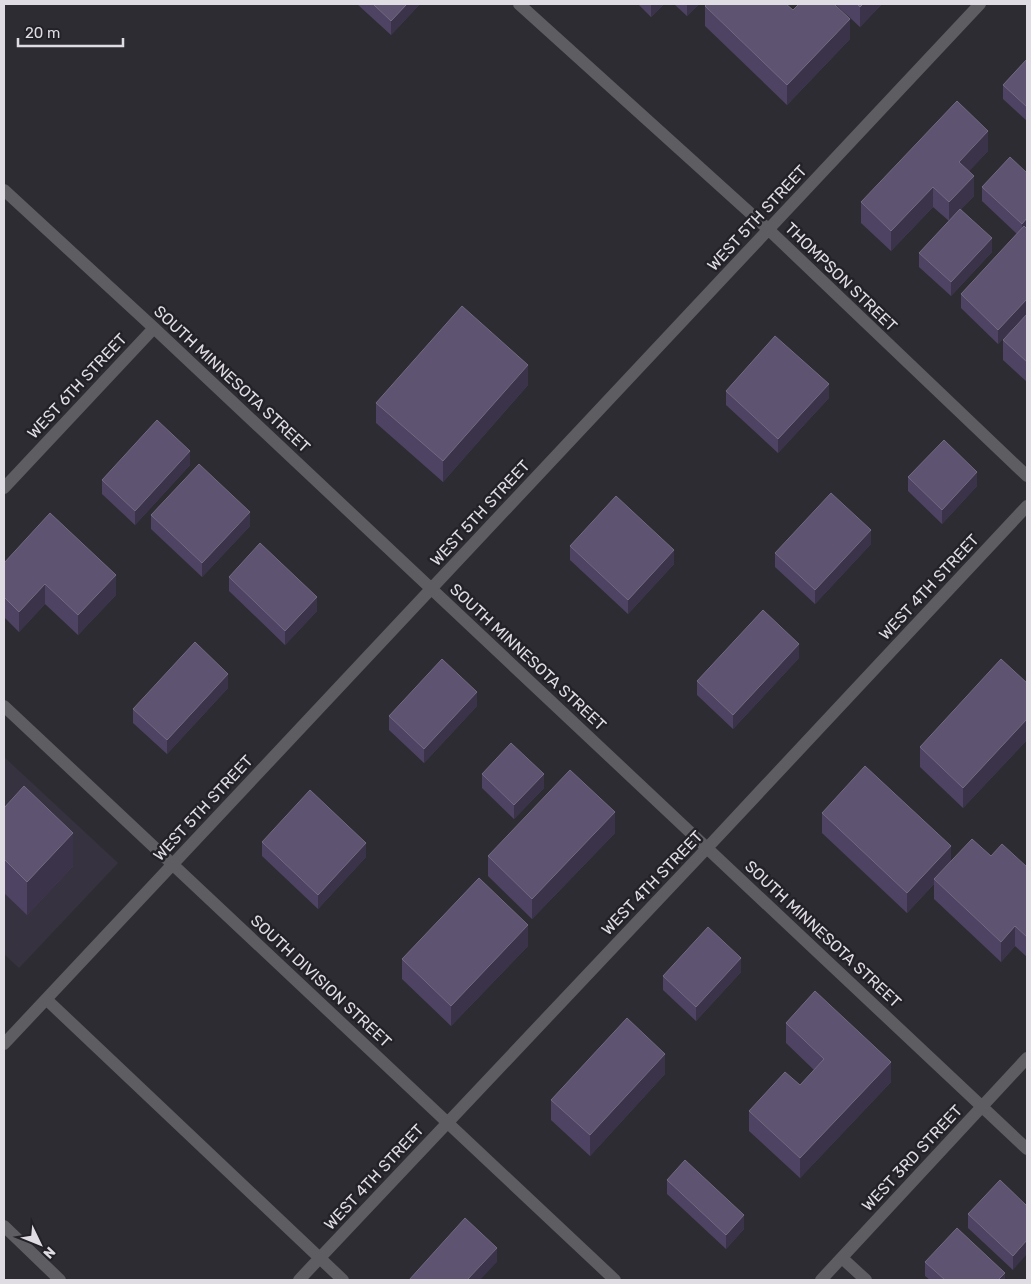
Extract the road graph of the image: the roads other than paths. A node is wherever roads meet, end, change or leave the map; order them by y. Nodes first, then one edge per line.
1 (519, 4) edge
2 (980, 4) edge
3 (4, 190) edge
4 (769, 230) junction
5 (154, 328) junction
6 (1027, 476) edge
7 (4, 488) edge
8 (1027, 506) edge
9 (431, 588) junction
10 (4, 706) edge
11 (708, 848) junction
12 (173, 864) junction
13 (46, 1000) junction
14 (4, 1044) edge
15 (1027, 1058) edge
16 (982, 1107) junction
17 (448, 1122) junction
18 (1027, 1149) edge
19 (4, 1226) edge
20 (320, 1258) junction
21 (842, 1258) junction
22 (60, 1280) edge
23 (299, 1280) edge
24 (343, 1280) edge
25 (615, 1280) edge
26 (821, 1280) edge
27 (866, 1280) edge

1 - 4 street, THOMPSON STREET
2 - 4 street, WEST 5TH STREET
3 - 5 street, SOUTH MINNESOTA STREET
4 - 6 street, THOMPSON STREET
4 - 9 street, WEST 5TH STREET
5 - 7 street, WEST 6TH STREET
5 - 9 street, SOUTH MINNESOTA STREET
8 - 11 street, WEST 4TH STREET
9 - 11 street, SOUTH MINNESOTA STREET
9 - 12 street, WEST 5TH STREET
10 - 12 street, SOUTH DIVISION STREET
11 - 16 street, SOUTH MINNESOTA STREET
11 - 17 street, WEST 4TH STREET
12 - 13 street, WEST 5TH STREET
12 - 17 street, SOUTH DIVISION STREET
13 - 14 street, WEST 5TH STREET
13 - 20 street
15 - 16 street, WEST 3RD STREET
16 - 18 street, SOUTH MINNESOTA STREET
16 - 21 street, WEST 3RD STREET
17 - 20 street, WEST 4TH STREET
17 - 25 street, SOUTH DIVISION STREET
19 - 22 street
20 - 23 street, WEST 4TH STREET
20 - 24 street
21 - 26 street, WEST 3RD STREET
21 - 27 street

